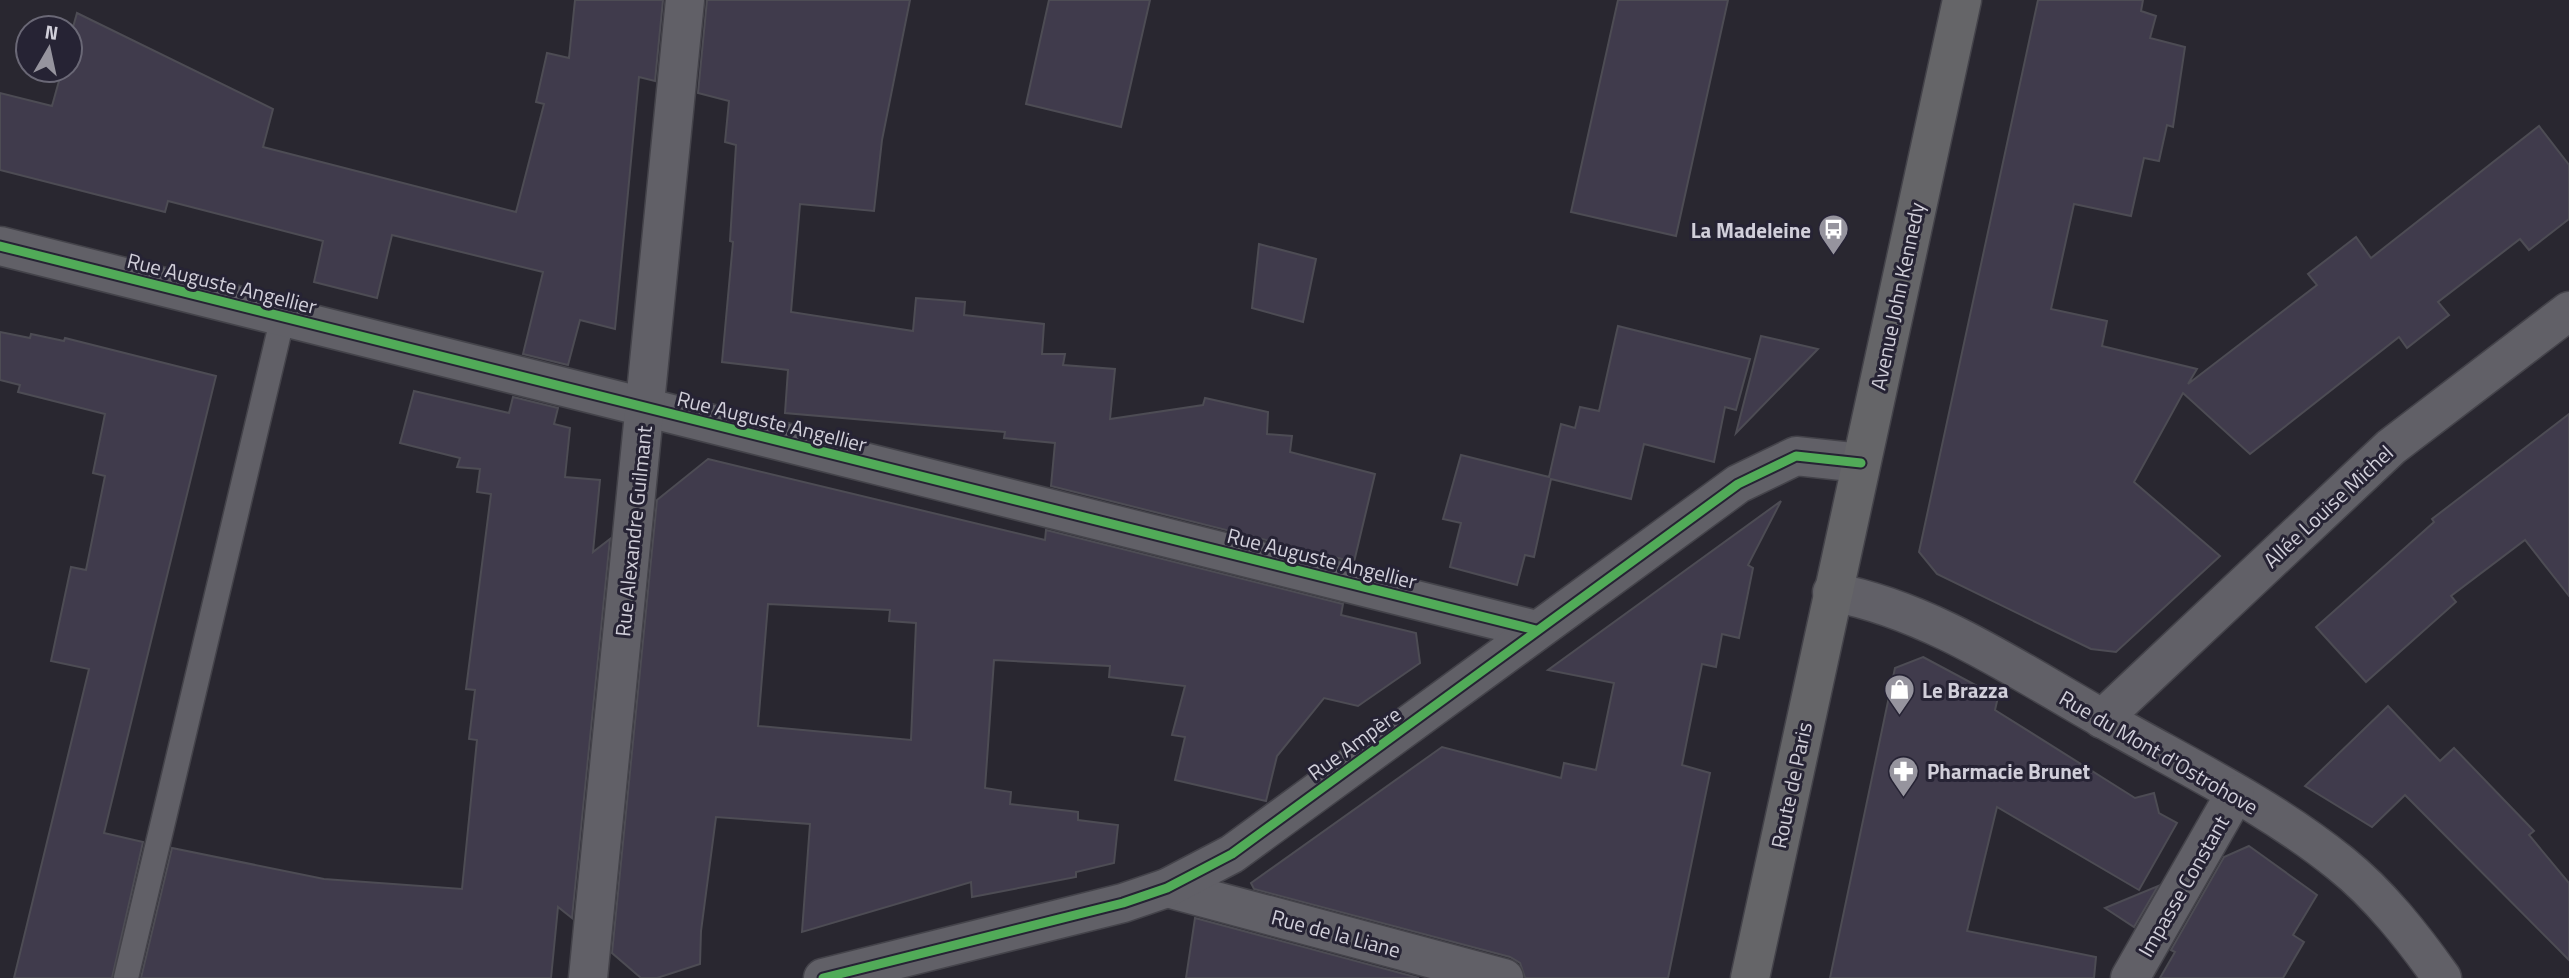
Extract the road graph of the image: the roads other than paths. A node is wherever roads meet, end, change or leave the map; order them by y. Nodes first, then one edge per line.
1 (685, 0) edge
2 (1962, 0) edge
3 (0, 246) edge
4 (2569, 311) edge
5 (283, 316) junction
6 (645, 407) junction
7 (1861, 463) junction
8 (1832, 592) junction
9 (1536, 629) junction
10 (2102, 719) junction
11 (2235, 794) junction
12 (1167, 888) junction
13 (126, 978) edge
14 (588, 978) edge
15 (823, 978) edge
16 (1504, 978) edge
17 (1750, 978) edge
18 (2130, 978) edge
19 (2442, 978) edge

1 - 6 street, Rue Alexandre Guilmant
2 - 7 main road, Avenue John Kennedy
3 - 5 street, Rue Auguste Angellier
4 - 10 street, Allée Louise Michel
5 - 6 street, Rue Auguste Angellier
5 - 13 lane
6 - 9 street, Rue Auguste Angellier
6 - 14 street, Rue Alexandre Guilmant
7 - 8 main road, Avenue John Kennedy
7 - 9 street, Rue Ampère
8 - 10 street, Rue du Mont d'Ostrohove
8 - 17 main road, Route de Paris
9 - 12 street, Rue Ampère
10 - 11 street, Rue du Mont d'Ostrohove
11 - 18 street, Impasse Constant
11 - 19 street, Rue du Mont d'Ostrohove
12 - 15 street, Rue Ampère
12 - 16 street, Rue de la Liane

